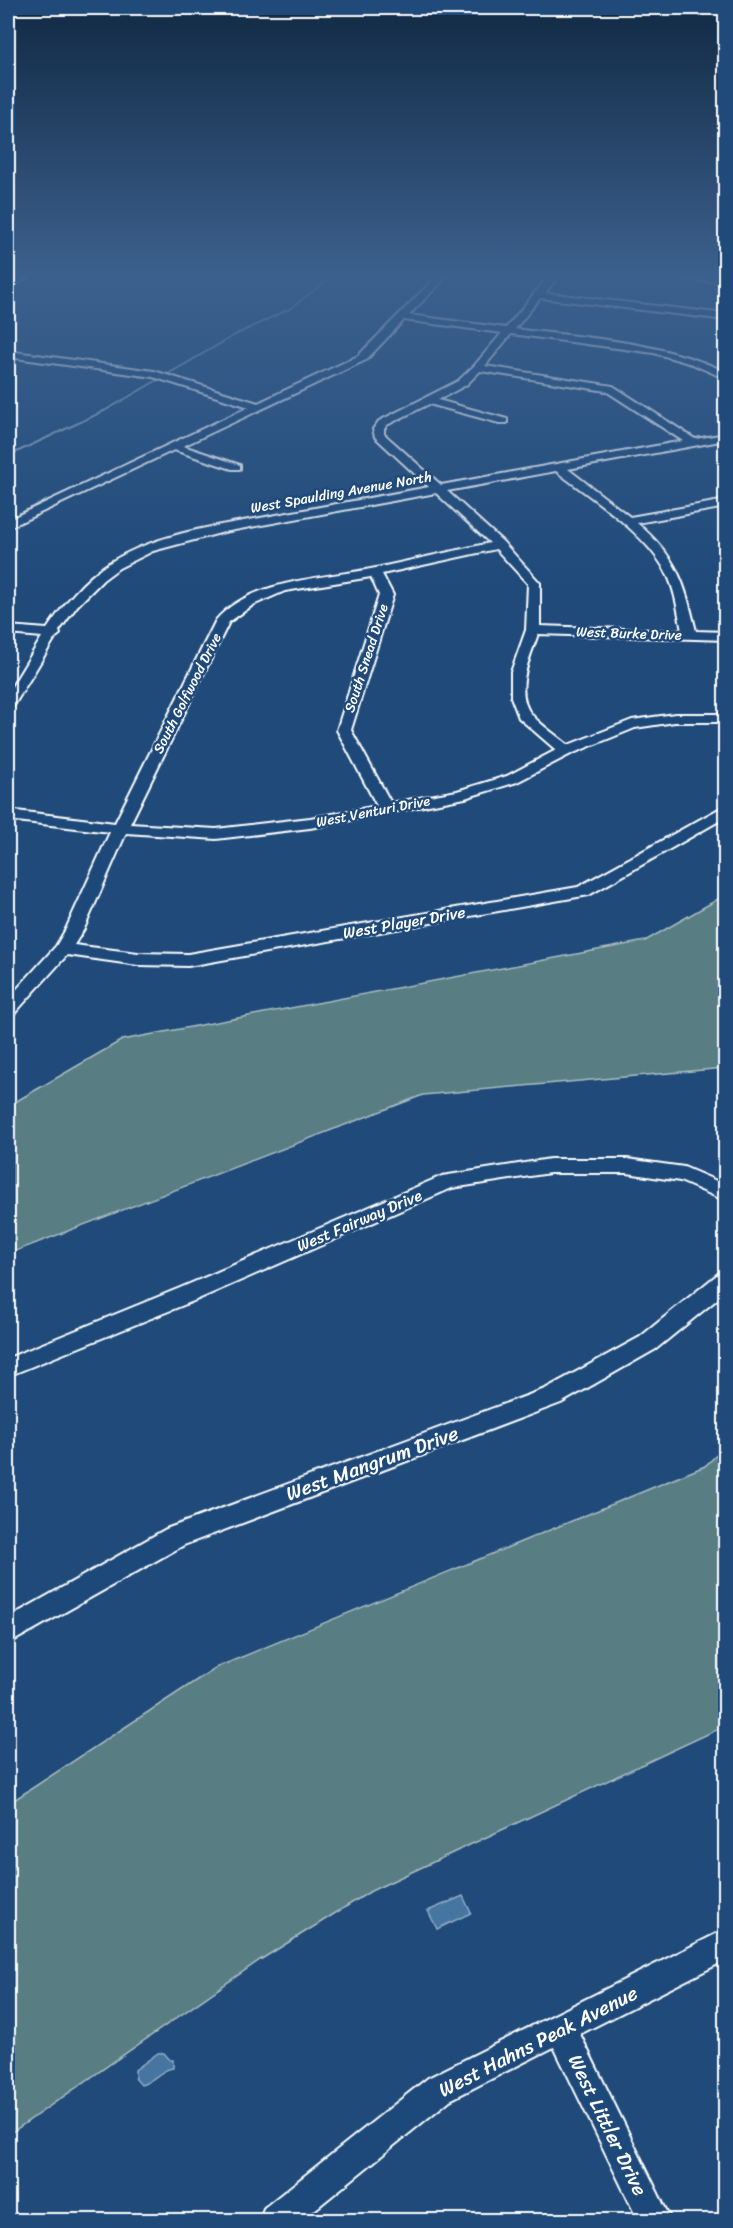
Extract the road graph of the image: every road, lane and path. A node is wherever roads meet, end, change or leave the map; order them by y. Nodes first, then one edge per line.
1 (159, 376) edge
2 (325, 376) edge
3 (469, 376) edge
4 (530, 376) edge
5 (431, 401) junction
6 (260, 407) junction
7 (503, 421) dead end
8 (726, 437) edge
9 (693, 443) junction
10 (175, 447) junction
11 (236, 467) dead end
12 (558, 467) junction
13 (438, 489) junction
14 (726, 502) edge
15 (626, 521) junction
16 (8, 524) edge
17 (499, 545) junction
18 (375, 572) junction
19 (8, 630) edge
20 (533, 630) junction
21 (52, 634) junction
22 (690, 636) junction
23 (726, 636) edge
24 (8, 704) edge
25 (726, 718) edge
26 (566, 751) junction
27 (386, 808) junction
28 (726, 810) edge
29 (8, 815) edge
30 (120, 828) junction
31 (63, 949) junction
32 (8, 1011) edge
33 (726, 1194) edge
34 (726, 1280) edge
35 (8, 1367) edge
36 (8, 1631) edge
37 (726, 1944) edge
38 (561, 2029) junction
39 (276, 2220) edge
40 (655, 2220) edge

1 - 6 street
2 - 6 street
3 - 5 street
4 - 9 street
5 - 7 street
5 - 13 street
6 - 10 street
8 - 9 street, West Spaulding Avenue North
9 - 12 street, West Spaulding Avenue North
10 - 11 street
10 - 16 street
12 - 13 street, West Spaulding Avenue North
12 - 15 street
13 - 17 street
13 - 21 street, West Spaulding Avenue North
14 - 15 street
15 - 22 street
17 - 18 street, South Golfwood Drive
17 - 20 street
18 - 27 street, South Snead Drive
18 - 30 street, South Golfwood Drive
19 - 21 street
20 - 22 street, West Burke Drive
20 - 26 street
21 - 24 street, West Spaulding Avenue North
22 - 23 street, West Burke Drive
25 - 26 street, West Venturi Drive
26 - 27 street, West Venturi Drive
27 - 30 street, West Venturi Drive
28 - 31 street, West Player Drive
29 - 30 street, West Venturi Drive
30 - 31 street, South Golfwood Drive
31 - 32 street, South Golfwood Drive
33 - 35 street, West Fairway Drive
34 - 36 street, West Mangrum Drive
37 - 38 street, West Hahns Peak Avenue
38 - 39 street, West Hahns Peak Avenue
38 - 40 street, West Littler Drive

